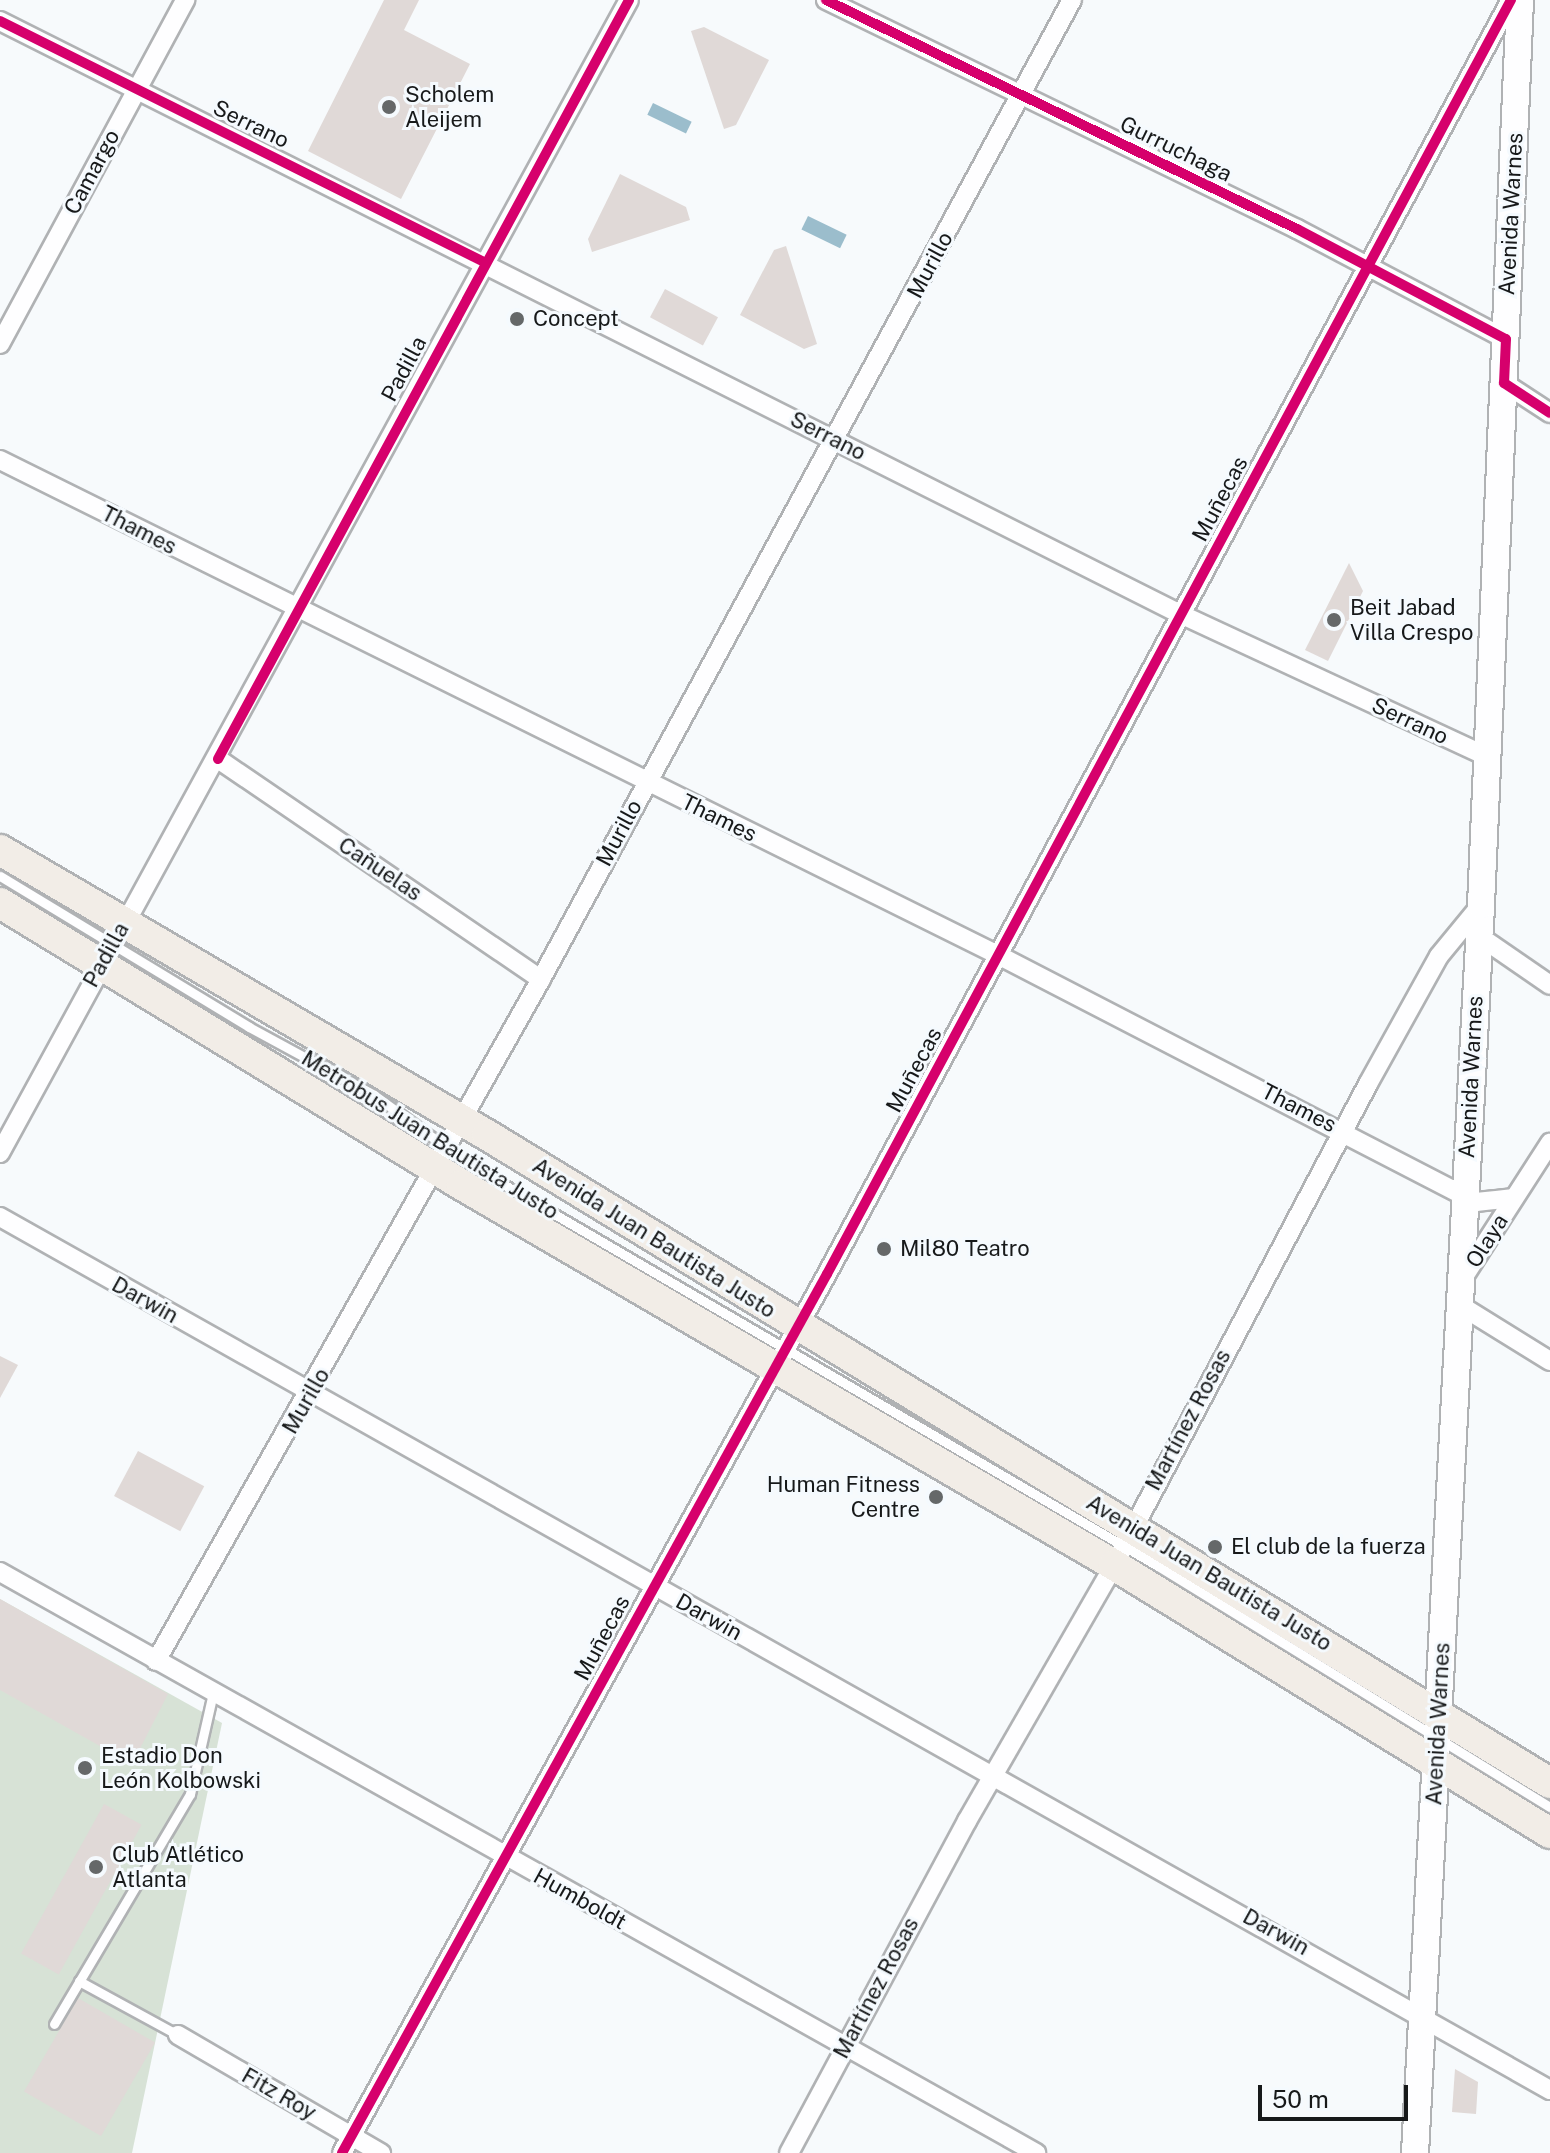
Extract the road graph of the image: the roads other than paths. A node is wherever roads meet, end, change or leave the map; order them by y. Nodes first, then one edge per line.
1 (185, 0) edge
2 (629, 0) edge
3 (826, 0) edge
4 (1072, 0) edge
5 (1511, 0) edge
6 (1520, 0) edge
7 (0, 21) edge
8 (137, 89) junction
9 (1020, 96) junction
10 (484, 262) junction
11 (1365, 266) junction
12 (1506, 339) junction
13 (0, 344) edge
14 (1504, 383) junction
15 (1550, 413) edge
16 (836, 440) junction
17 (0, 460) edge
18 (298, 611) junction
19 (1180, 614) junction
20 (1488, 757) junction
21 (218, 759) junction
22 (646, 783) junction
23 (0, 850) edge
24 (0, 876) edge
25 (0, 903) edge
26 (1481, 905) junction
27 (1479, 936) junction
28 (111, 944) junction
29 (998, 955) junction
30 (541, 979) junction
31 (1550, 985) edge
32 (1343, 1130) junction
33 (1550, 1143) edge
34 (447, 1144) junction
35 (0, 1153) edge
36 (1466, 1166) junction
37 (1437, 1180) junction
38 (1464, 1196) junction
39 (1514, 1198) junction
40 (0, 1217) edge
41 (1459, 1294) junction
42 (786, 1347) junction
43 (1550, 1361) edge
44 (311, 1393) junction
45 (1122, 1546) junction
46 (0, 1572) edge
47 (653, 1586) junction
48 (1234, 1612) junction
49 (156, 1661) junction
50 (213, 1693) junction
51 (1438, 1737) junction
52 (996, 1776) junction
53 (1549, 1785) edge
54 (1550, 1833) edge
55 (506, 1858) junction
56 (79, 1981) junction
57 (1421, 2015) junction
58 (54, 2024) dead end
59 (178, 2035) joint
60 (845, 2045) junction
61 (1550, 2090) edge
62 (351, 2136) junction
63 (342, 2153) edge
64 (381, 2153) edge
65 (789, 2153) edge
66 (1036, 2153) edge
67 (1415, 2153) edge

1 - 8 street, Camargo
2 - 10 street, Padilla
3 - 9 street, Gurruchaga
4 - 9 street, Murillo
5 - 11 street, Muñecas
6 - 12 main road, Avenida Warnes
7 - 8 street, Serrano
8 - 10 street, Serrano
8 - 13 street, Camargo
9 - 11 street, Gurruchaga
9 - 16 street, Murillo
10 - 16 street, Serrano
10 - 18 street, Padilla
11 - 12 street, Gurruchaga
11 - 19 street, Muñecas
12 - 14 main road, Avenida Warnes
14 - 15 street
14 - 20 main road, Avenida Warnes
16 - 19 street, Serrano
16 - 22 street, Murillo
17 - 18 street, Thames
18 - 21 street, Padilla
18 - 22 street, Thames
19 - 20 street, Serrano
19 - 29 street, Muñecas
20 - 26 main road, Avenida Warnes
21 - 28 street, Padilla
21 - 30 street, Cañuelas
22 - 29 street, Thames
22 - 30 street, Murillo
23 - 28 main road, Avenida Juan Bautista Justo
24 - 28 lane
25 - 28 main road, Avenida Juan Bautista Justo
26 - 27 main road, Avenida Warnes
26 - 32 street, Martínez Rosas
27 - 31 street
27 - 36 main road, Avenida Warnes
28 - 34 main road, Avenida Juan Bautista Justo
28 - 34 main road, Avenida Juan Bautista Justo
28 - 35 street, Padilla
29 - 32 street, Thames
29 - 42 street, Muñecas
30 - 34 street, Murillo
32 - 37 street, Thames
32 - 45 street, Martínez Rosas
33 - 39 street, Olaya
34 - 42 main road, Avenida Juan Bautista Justo
34 - 42 main road, Avenida Juan Bautista Justo
34 - 44 street, Murillo
36 - 37 street
36 - 38 main road, Avenida Warnes
37 - 38 street, Thames
38 - 39 street, Olaya
38 - 41 main road, Avenida Warnes
39 - 41 street, Olaya
40 - 44 street, Darwin
41 - 43 street
41 - 51 main road, Avenida Warnes
42 - 45 main road, Avenida Juan Bautista Justo
42 - 45 main road, Avenida Juan Bautista Justo
42 - 47 street, Muñecas
44 - 47 street, Darwin
44 - 49 street, Murillo
45 - 48 lane
45 - 48 lane
45 - 51 main road, Avenida Juan Bautista Justo
45 - 51 main road, Avenida Juan Bautista Justo
45 - 52 street, Martínez Rosas
46 - 49 street, Humboldt
47 - 52 street, Darwin
47 - 55 street, Muñecas
48 - 51 lane
49 - 50 street, Humboldt
50 - 55 street, Humboldt
50 - 56 lane
51 - 53 main road, Avenida Juan Bautista Justo
51 - 54 main road, Avenida Juan Bautista Justo
51 - 57 main road, Avenida Warnes
52 - 57 street, Darwin
52 - 60 street, Martínez Rosas
55 - 60 street, Humboldt
55 - 62 street, Muñecas
56 - 58 lane
56 - 59 lane
57 - 61 street, Darwin
57 - 67 main road, Avenida Warnes
59 - 62 street, Fitz Roy
60 - 65 street, Martínez Rosas
60 - 66 street, Humboldt
62 - 63 street, Muñecas
62 - 64 street, Fitz Roy

